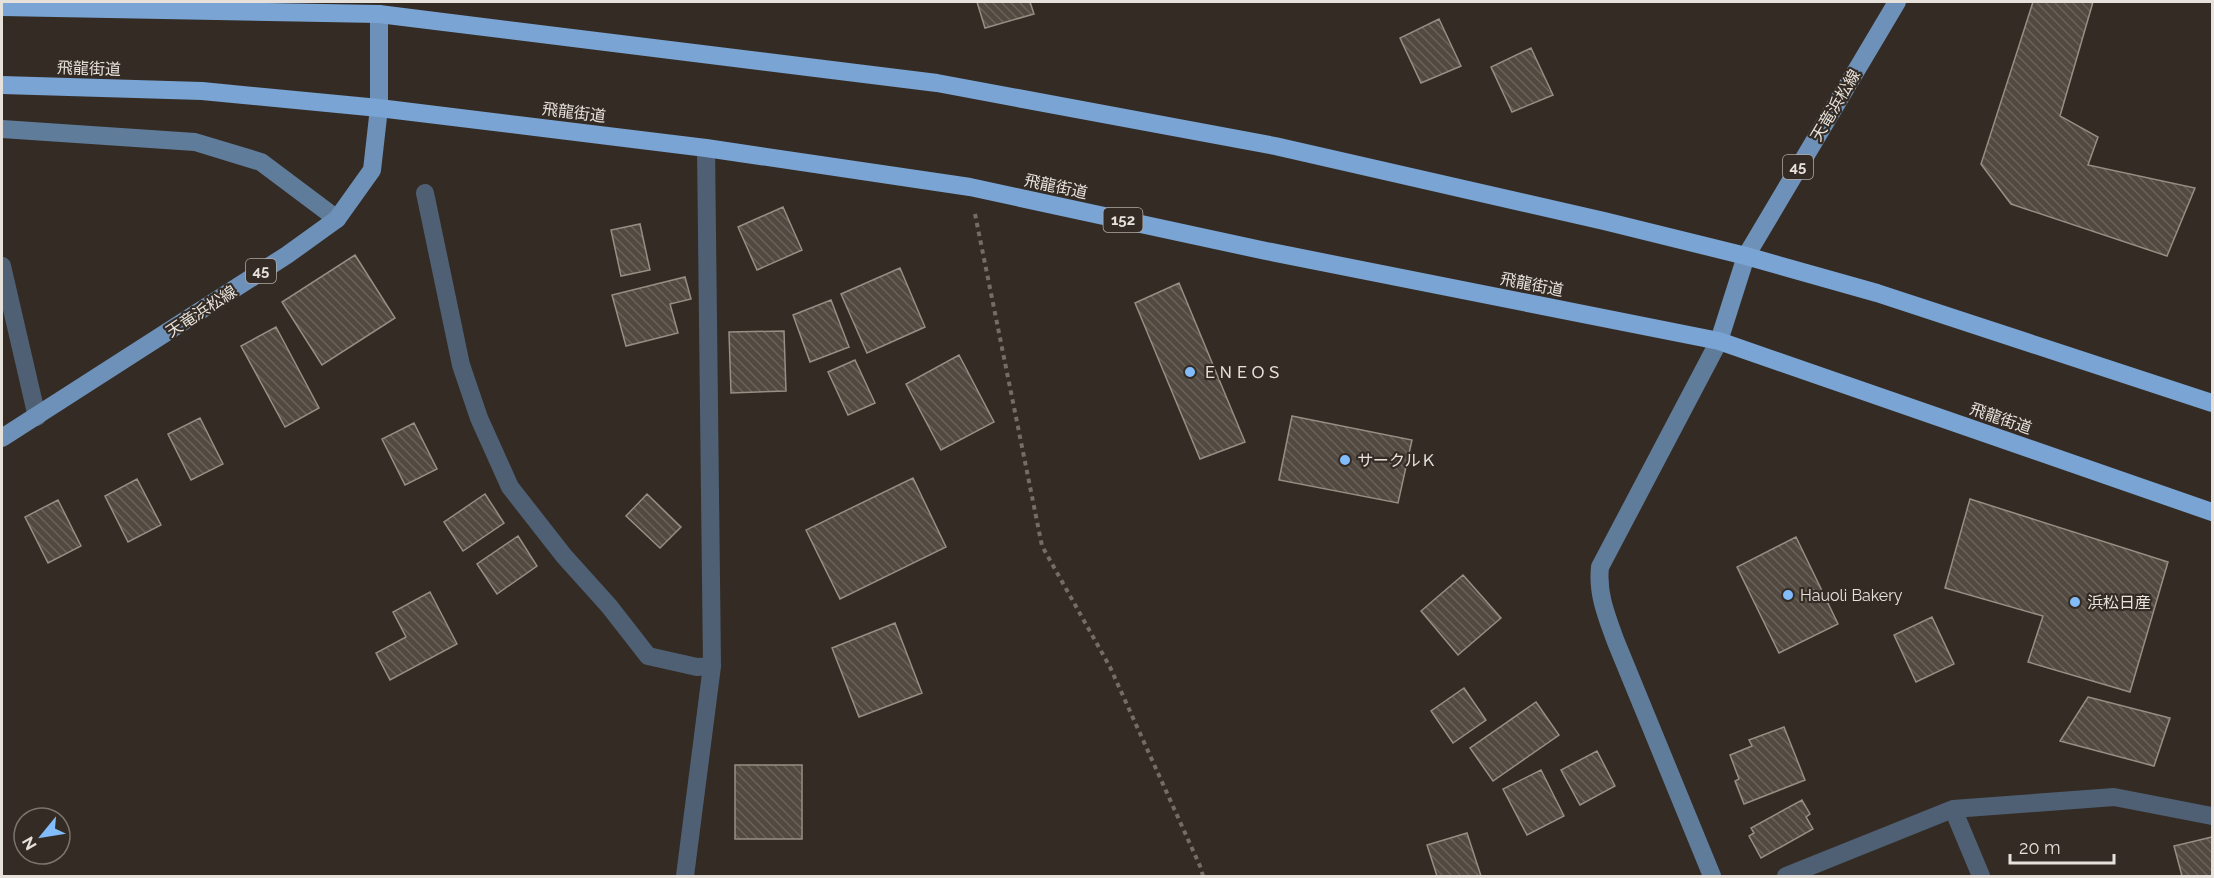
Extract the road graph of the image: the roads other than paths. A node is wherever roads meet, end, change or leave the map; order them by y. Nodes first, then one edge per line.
1 (1897, 2) edge
2 (2, 7) edge
3 (379, 14) junction
4 (2, 85) edge
5 (379, 108) junction
6 (2, 129) edge
7 (705, 148) junction
8 (425, 193) dead end
9 (337, 219) junction
10 (1746, 256) junction
11 (2, 266) edge
12 (1719, 341) junction
13 (2212, 403) edge
14 (37, 417) junction
15 (2, 438) edge
16 (2212, 512) edge
17 (712, 666) junction
18 (1953, 809) junction
19 (2212, 816) edge
20 (684, 876) edge
21 (1712, 876) edge
22 (1786, 876) edge
23 (1981, 876) edge

1 - 10 main road, 天竜浜松線 / 45
2 - 3 highway
3 - 5 main road, 天竜浜松線 / 45
3 - 10 highway
4 - 5 highway, 飛龍街道 / 152
5 - 7 highway, 飛龍街道 / 152
5 - 9 main road, 天竜浜松線 / 45
6 - 9 street
7 - 12 highway, 飛龍街道 / 152
7 - 17 street
8 - 17 street
9 - 14 main road, 天竜浜松線 / 45
10 - 12 main road, 天竜浜松線 / 45
10 - 13 highway
11 - 14 street
12 - 16 highway, 飛龍街道 / 152
12 - 21 street
14 - 15 main road, 天竜浜松線 / 45
17 - 20 street
18 - 19 street
18 - 22 street
18 - 23 street

